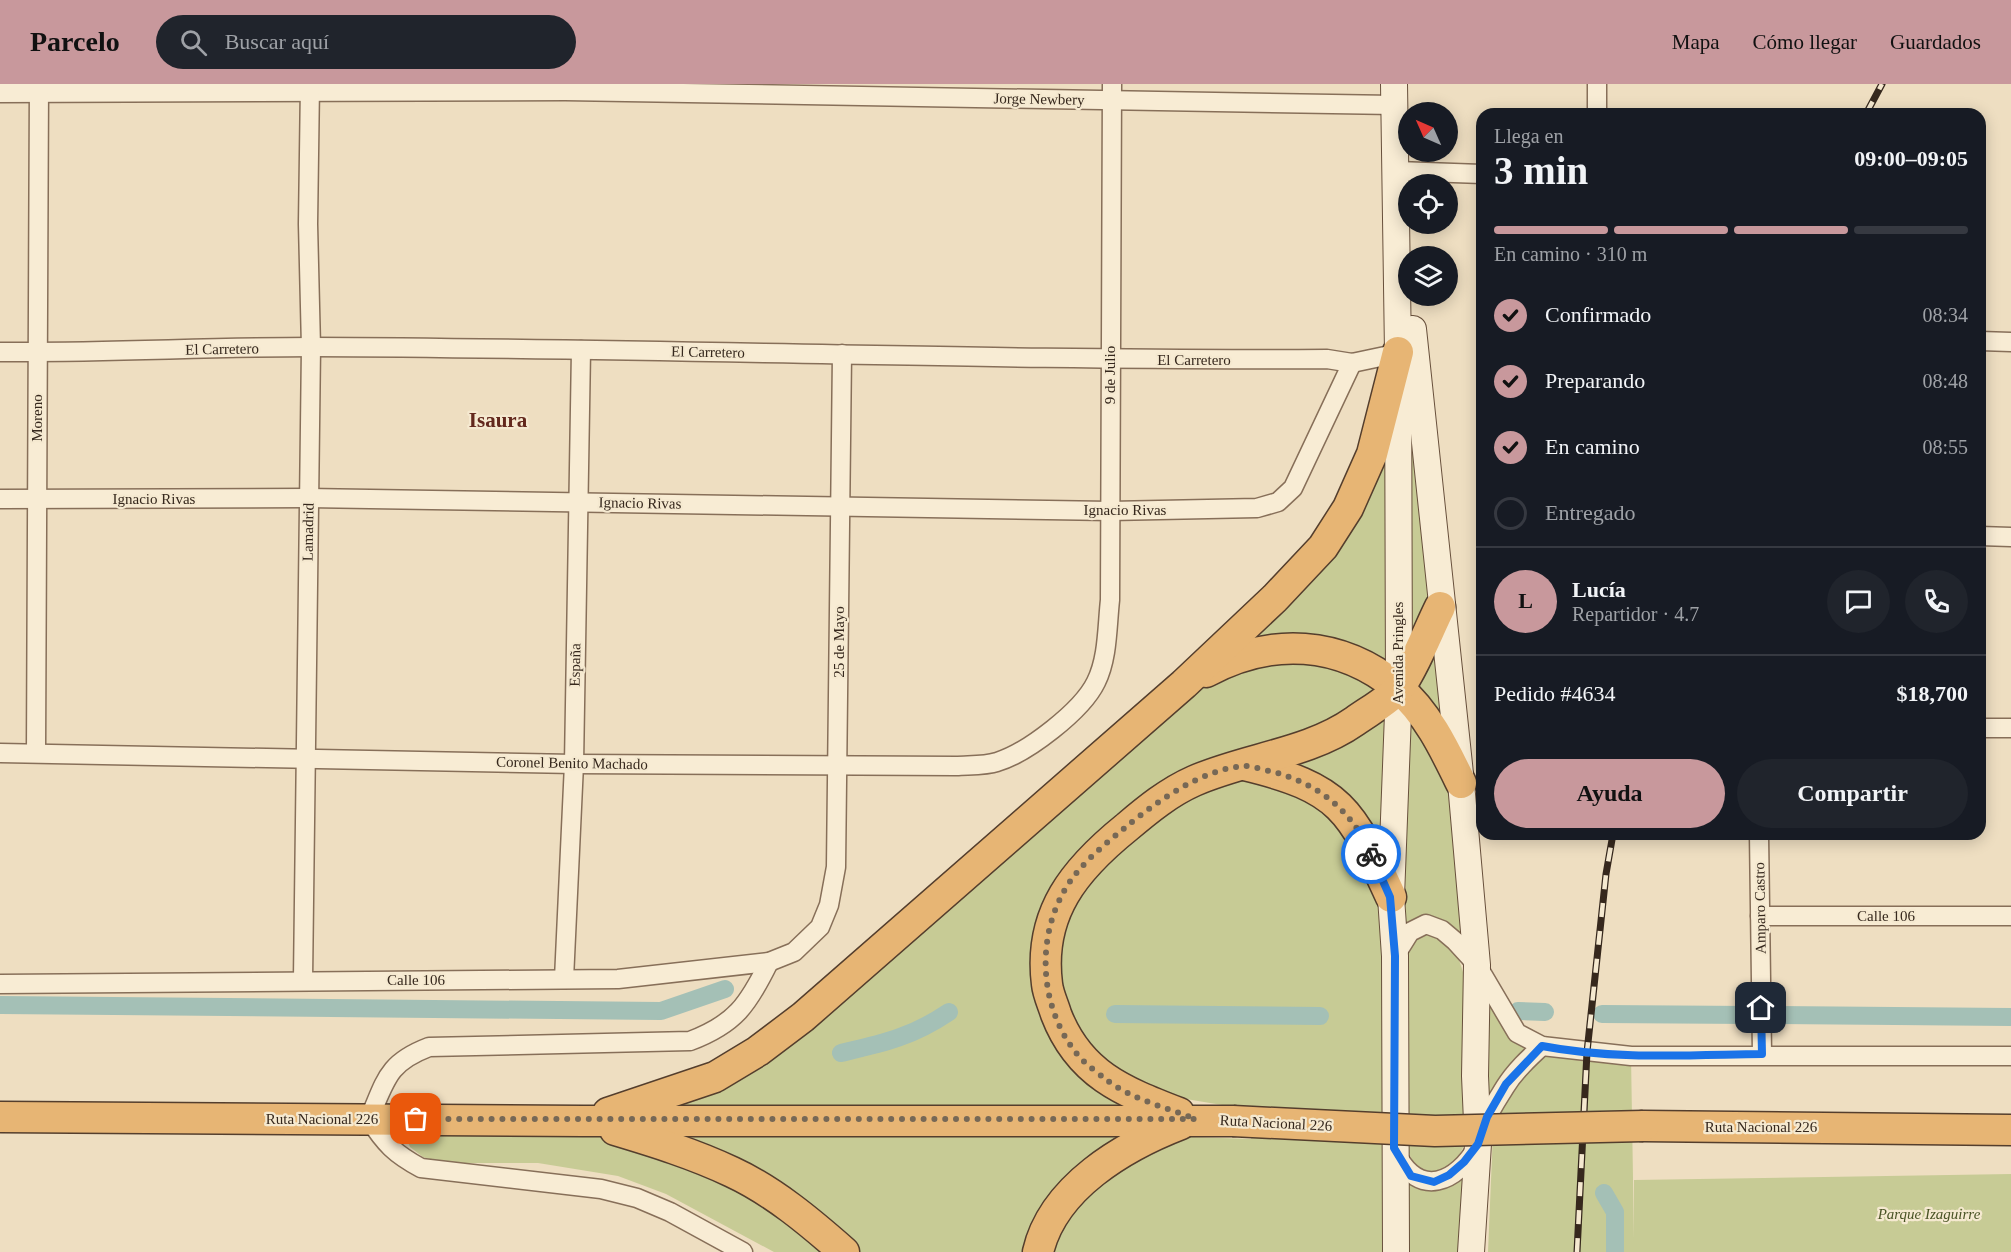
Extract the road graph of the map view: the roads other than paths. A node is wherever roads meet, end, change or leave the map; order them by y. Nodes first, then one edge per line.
1 (1597, 84) edge
2 (310, 87) edge
3 (565, 88) edge
4 (39, 89) edge
5 (1112, 92) edge
6 (0, 93) edge
7 (1394, 94) edge
8 (1597, 108) edge
9 (1397, 171) junction
10 (1476, 174) edge
11 (1404, 246) edge
12 (1409, 306) edge
13 (1986, 341) edge
14 (2011, 342) edge
15 (311, 347) junction
16 (581, 350) junction
17 (0, 352) edge
18 (37, 352) junction
19 (1407, 352) junction
20 (842, 354) junction
21 (1110, 361) junction
22 (1352, 363) junction
23 (308, 498) junction
24 (0, 499) edge
25 (37, 500) junction
26 (577, 502) junction
27 (840, 506) junction
28 (1110, 511) junction
29 (1986, 536) edge
30 (2011, 537) edge
31 (1440, 607) junction
32 (1102, 666) joint
33 (1184, 684) junction
34 (1398, 688) junction
35 (1986, 728) edge
36 (2011, 728) edge
37 (36, 752) junction
38 (0, 753) edge
39 (304, 757) junction
40 (574, 764) junction
41 (838, 764) junction
42 (1244, 765) junction
43 (1461, 783) junction
44 (1759, 840) edge
45 (1390, 897) junction
46 (1760, 916) junction
47 (2011, 916) edge
48 (820, 927) joint
49 (1395, 956) junction
50 (769, 962) junction
51 (1477, 965) junction
52 (564, 979) junction
53 (303, 980) junction
54 (0, 984) edge
55 (1542, 1046) junction
56 (1762, 1054) junction
57 (2011, 1056) edge
58 (0, 1117) edge
59 (369, 1119) junction
60 (1196, 1119) junction
61 (583, 1121) junction
62 (2011, 1130) edge
63 (1478, 1144) junction
64 (1394, 1148) junction
65 (743, 1252) edge
66 (844, 1252) edge
67 (1038, 1252) edge
68 (1396, 1252) edge
69 (1471, 1252) edge

1 - 8 street
2 - 3 street, Jorge Newbery
2 - 4 street, Jorge Newbery
2 - 15 street, Lamadrid
3 - 5 street, Jorge Newbery
4 - 6 street, Jorge Newbery
4 - 18 street, Moreno
5 - 7 street, Jorge Newbery
5 - 21 street, 9 de Julio
7 - 9 main road
9 - 10 street
9 - 11 main road
9 - 19 main road, Avenida Pringles
12 - 19 main road, Avenida Pringles
13 - 14 street
15 - 16 street, El Carretero
15 - 18 street, El Carretero
15 - 23 street, Lamadrid
16 - 20 street, El Carretero
16 - 26 street, España
17 - 18 street, El Carretero
18 - 25 street, Moreno
19 - 22 street, El Carretero
19 - 31 main road, Avenida Pringles
19 - 33 highway
19 - 34 main road, Avenida Pringles
20 - 21 street, El Carretero
20 - 27 street, 25 de Mayo
21 - 22 street, El Carretero
21 - 28 street, 9 de Julio
22 - 28 street, Ignacio Rivas
23 - 25 street, Ignacio Rivas
23 - 26 street, Ignacio Rivas
23 - 39 street, Lamadrid
24 - 25 street, Ignacio Rivas
25 - 37 street, Moreno
26 - 27 street, Ignacio Rivas
26 - 40 street, España
27 - 28 street, Ignacio Rivas
27 - 41 street, 25 de Mayo
28 - 32 street, 9 de Julio
29 - 30 street
31 - 34 highway
31 - 43 main road, Avenida Pringles
32 - 41 street, Coronel Benito Machado
33 - 34 highway
33 - 61 highway
34 - 42 highway
34 - 43 highway
34 - 45 main road, Avenida Pringles
35 - 36 street
37 - 38 street, Coronel Benito Machado
37 - 39 street, Coronel Benito Machado
39 - 40 street, Coronel Benito Machado
39 - 53 street, Lamadrid
40 - 41 street, Coronel Benito Machado
40 - 52 street, España
41 - 48 street, 25 de Mayo
42 - 45 highway
42 - 60 highway
43 - 51 main road, Avenida Pringles
44 - 46 street, Amparo Castro
45 - 49 main road, Avenida Pringles
46 - 47 street, Calle 106
46 - 56 street, Amparo Castro
48 - 50 street, Calle 106
49 - 51 street
49 - 64 main road, Avenida Pringles
50 - 52 street, Calle 106
50 - 59 street
51 - 55 street
51 - 63 main road, Avenida Pringles
52 - 53 street, Calle 106
53 - 54 street, Calle 106
55 - 56 street
55 - 63 street
56 - 57 street
58 - 59 highway, Ruta Nacional 226
59 - 61 highway, Ruta Nacional 226
59 - 65 street
60 - 61 highway, Ruta Nacional 226
60 - 62 highway, Ruta Nacional 226, bridge
60 - 67 highway
61 - 66 highway
63 - 64 street
63 - 69 main road, Avenida Pringles
64 - 68 main road, Avenida Pringles

